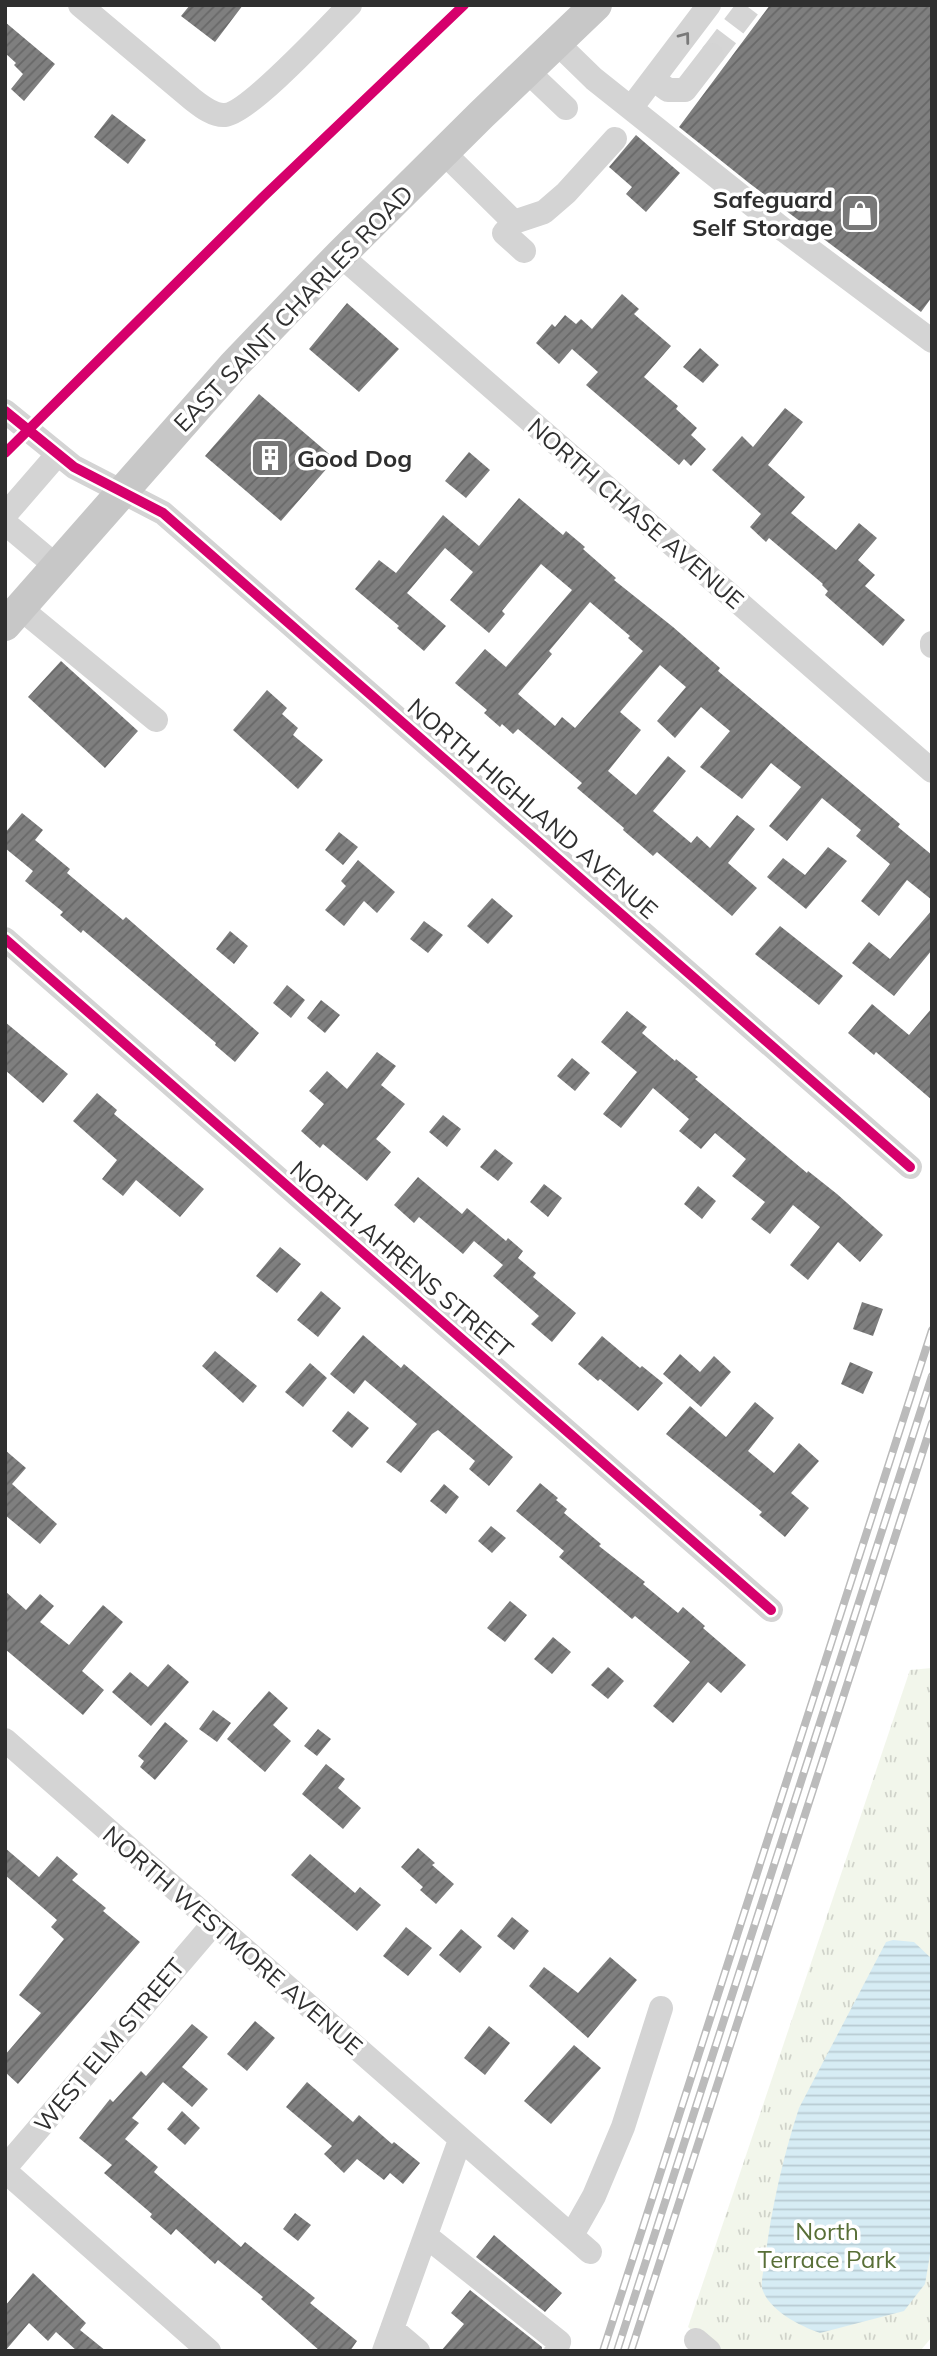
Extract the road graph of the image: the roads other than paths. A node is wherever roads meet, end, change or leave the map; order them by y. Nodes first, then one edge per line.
1 (80, 5) edge
2 (350, 5) edge
3 (596, 5) edge
4 (709, 5) edge
5 (556, 42) junction
6 (712, 55) tunnel mouth
7 (526, 70) junction
8 (653, 79) junction
9 (565, 108) dead end
10 (631, 108) junction
11 (615, 139) dead end
12 (443, 152) junction
13 (514, 222) junction
14 (524, 251) dead end
15 (340, 255) junction
16 (932, 341) edge
17 (5, 411) edge
18 (58, 455) junction
19 (122, 490) junction
20 (5, 515) edge
21 (5, 523) edge
22 (56, 566) junction
23 (13, 616) edge
24 (156, 720) dead end
25 (932, 771) edge
26 (5, 939) edge
27 (910, 1167) dead end
28 (771, 1611) dead end
29 (5, 1740) edge
30 (214, 1923) junction
31 (661, 2008) dead end
32 (460, 2140) junction
33 (5, 2170) edge
34 (426, 2236) junction
35 (388, 2340) edge
36 (209, 2351) edge
37 (418, 2351) edge
38 (556, 2351) edge

1 - 2 street
3 - 5 main road, EAST SAINT CHARLES ROAD
8 -> 4 street
5 - 7 main road, EAST SAINT CHARLES ROAD
5 - 10 street
6 - 8 street
7 - 9 street
7 - 12 main road, EAST SAINT CHARLES ROAD
8 - 10 street
10 - 16 street
11 - 13 street
12 - 13 street
12 - 15 main road, EAST SAINT CHARLES ROAD
13 - 14 street
15 - 19 main road, EAST SAINT CHARLES ROAD
15 - 25 street, NORTH CHASE AVENUE
17 - 18 street, NORTH HIGHLAND AVENUE
18 - 19 street, NORTH HIGHLAND AVENUE
18 - 20 street
19 - 22 main road, EAST SAINT CHARLES ROAD
19 - 27 street, NORTH HIGHLAND AVENUE
21 - 22 street
22 - 23 main road, EAST SAINT CHARLES ROAD
23 - 24 street
26 - 28 street, NORTH AHRENS STREET
29 - 30 street, NORTH WESTMORE AVENUE
30 - 32 street, NORTH WESTMORE AVENUE
30 - 33 street, WEST ELM STREET
31 - 32 street, NORTH WESTMORE AVENUE
32 - 34 street
33 - 36 street
34 - 35 street
34 - 38 street
35 - 37 street

